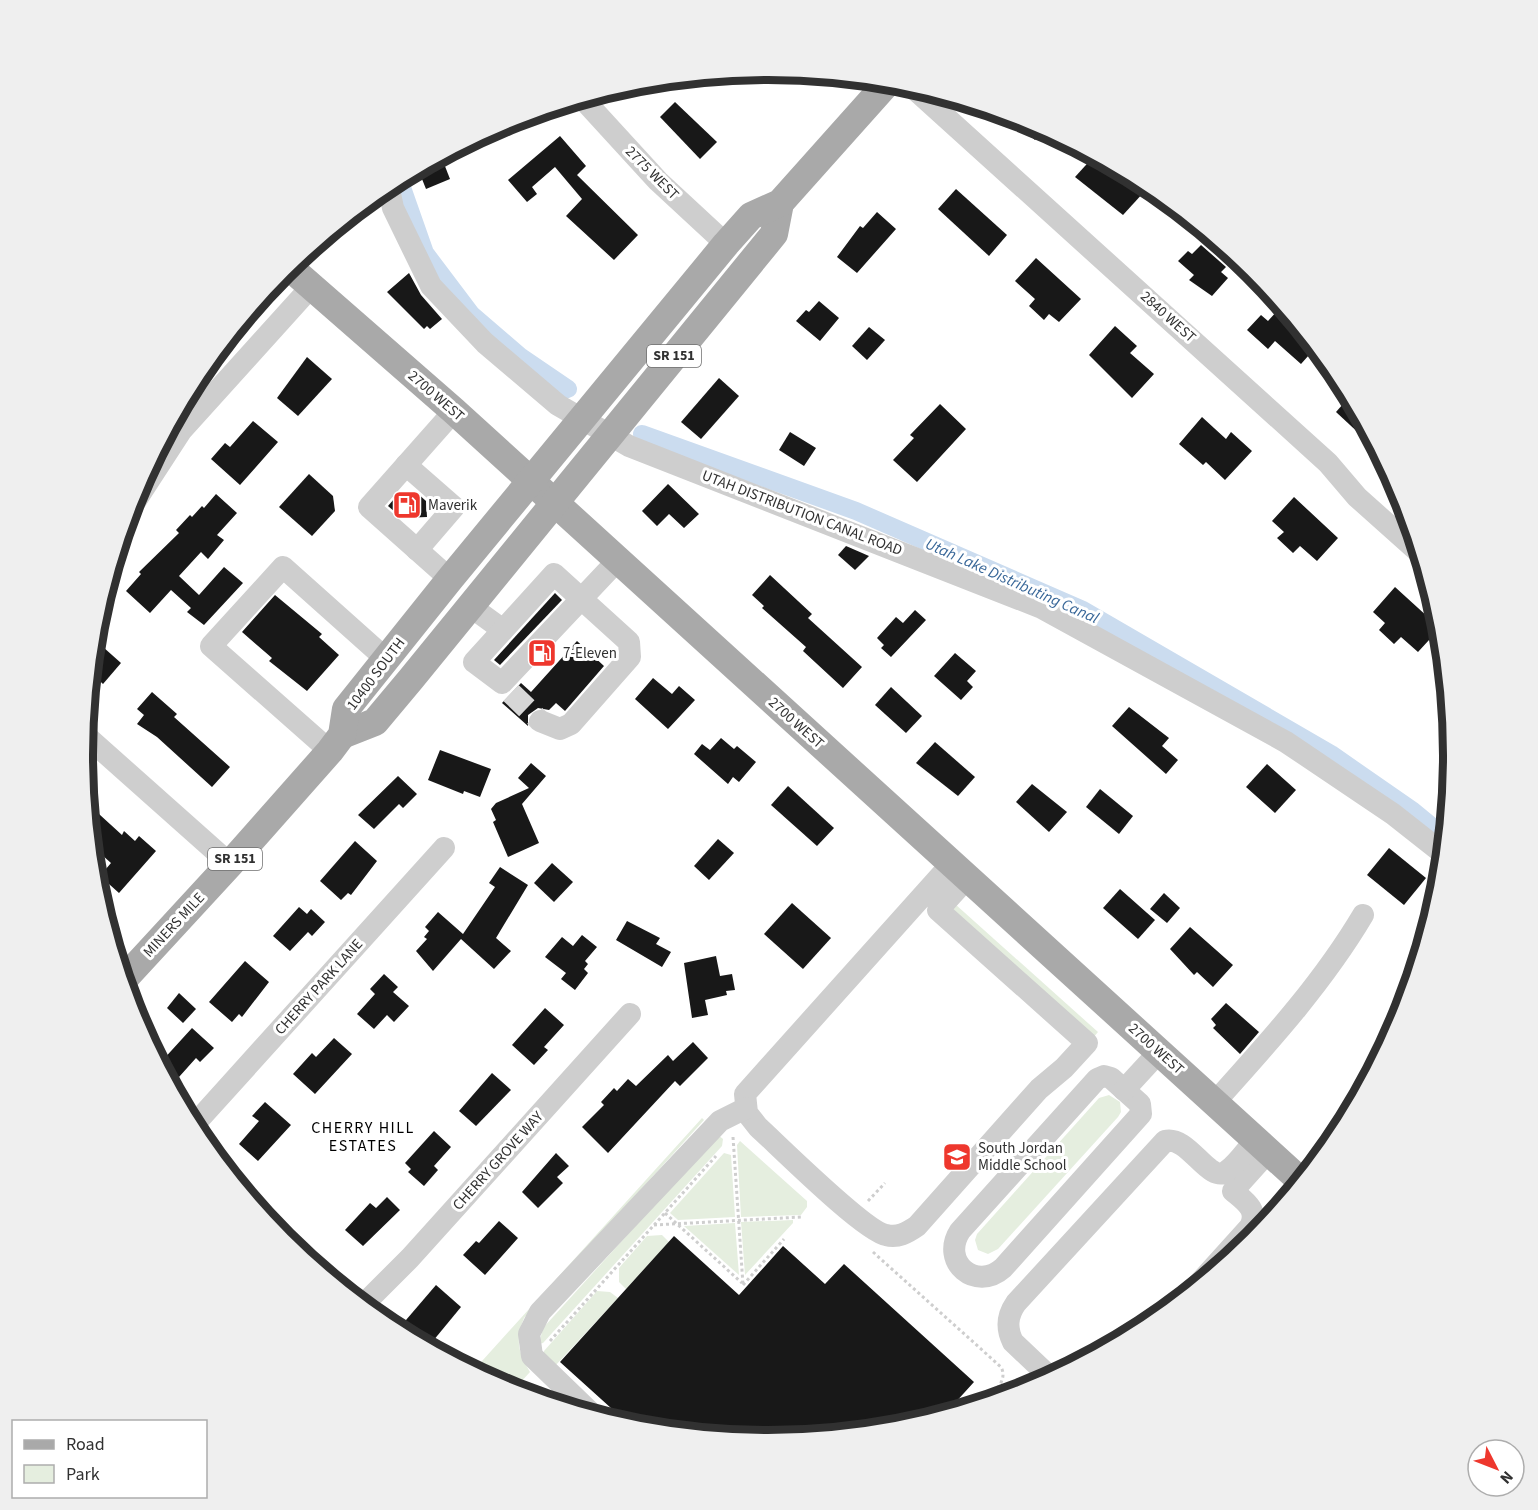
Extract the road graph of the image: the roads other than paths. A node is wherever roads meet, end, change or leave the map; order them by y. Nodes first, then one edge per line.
1 (882, 89) edge
2 (924, 98) edge
3 (588, 105) edge
4 (390, 196) edge
5 (780, 203) junction
6 (726, 244) junction
7 (296, 273) edge
8 (311, 287) junction
9 (454, 411) junction
10 (582, 419) junction
11 (609, 434) junction
12 (159, 465) edge
13 (406, 465) junction
14 (531, 481) junction
15 (554, 503) junction
16 (1411, 545) edge
17 (417, 550) junction
18 (618, 560) junction
19 (450, 579) junction
20 (584, 598) junction
21 (470, 606) junction
22 (503, 630) junction
23 (386, 659) junction
24 (540, 721) tunnel mouth
25 (94, 743) edge
26 (336, 743) junction
27 (444, 848) dead end
28 (1438, 849) edge
29 (231, 864) junction
30 (959, 871) junction
31 (1363, 915) dead end
32 (129, 973) edge
33 (630, 1014) dead end
34 (1159, 1052) junction
35 (1125, 1090) junction
36 (1215, 1102) junction
37 (746, 1108) junction
38 (200, 1118) edge
39 (1262, 1145) junction
40 (1296, 1177) edge
41 (1233, 1245) edge
42 (369, 1299) edge
43 (1044, 1372) edge
44 (581, 1403) edge

1 - 5 main road, SR 151
2 - 16 street, 2840 WEST
3 - 6 street, 2775 WEST
4 - 10 street, UTAH DISTRIBUTION CANAL ROAD
5 - 6 main road, SR 151
5 - 11 main road, SR 151
6 - 10 main road, SR 151
7 - 8 main road, 2700 WEST
8 - 9 main road, 2700 WEST
8 - 12 street
9 - 13 street
9 - 14 main road, 2700 WEST
10 - 11 street, UTAH DISTRIBUTION CANAL ROAD
10 - 14 main road, SR 151
11 - 15 main road, SR 151
11 - 28 street, UTAH DISTRIBUTION CANAL ROAD
13 - 17 street
13 - 17 street
14 - 15 main road, 2700 WEST
14 - 19 main road, 10400 SOUTH / SR 151
15 - 18 main road, 2700 WEST
15 - 21 main road, 10400 SOUTH / SR 151
17 - 19 street
18 - 20 street
18 - 30 main road, 2700 WEST
19 - 23 main road, 10400 SOUTH / SR 151
20 - 22 street
20 - 22 street
20 - 24 street
21 - 22 street
21 - 26 main road, 10400 SOUTH / SR 151
23 - 26 main road, 10400 SOUTH / SR 151
23 - 26 street
25 - 29 street
26 - 29 main road, MINERS MILE / SR 151
27 - 38 street, CHERRY PARK LANE
29 - 32 main road, MINERS MILE / SR 151
30 - 34 main road, 2700 WEST
30 - 37 street
30 - 37 street
31 - 36 street
33 - 42 street, CHERRY GROVE WAY
34 - 35 street
34 - 36 main road, 2700 WEST
35 - 35 street
36 - 39 main road, 2700 WEST
37 - 44 street
39 - 40 main road, 2700 WEST
39 - 41 street
39 - 43 street

